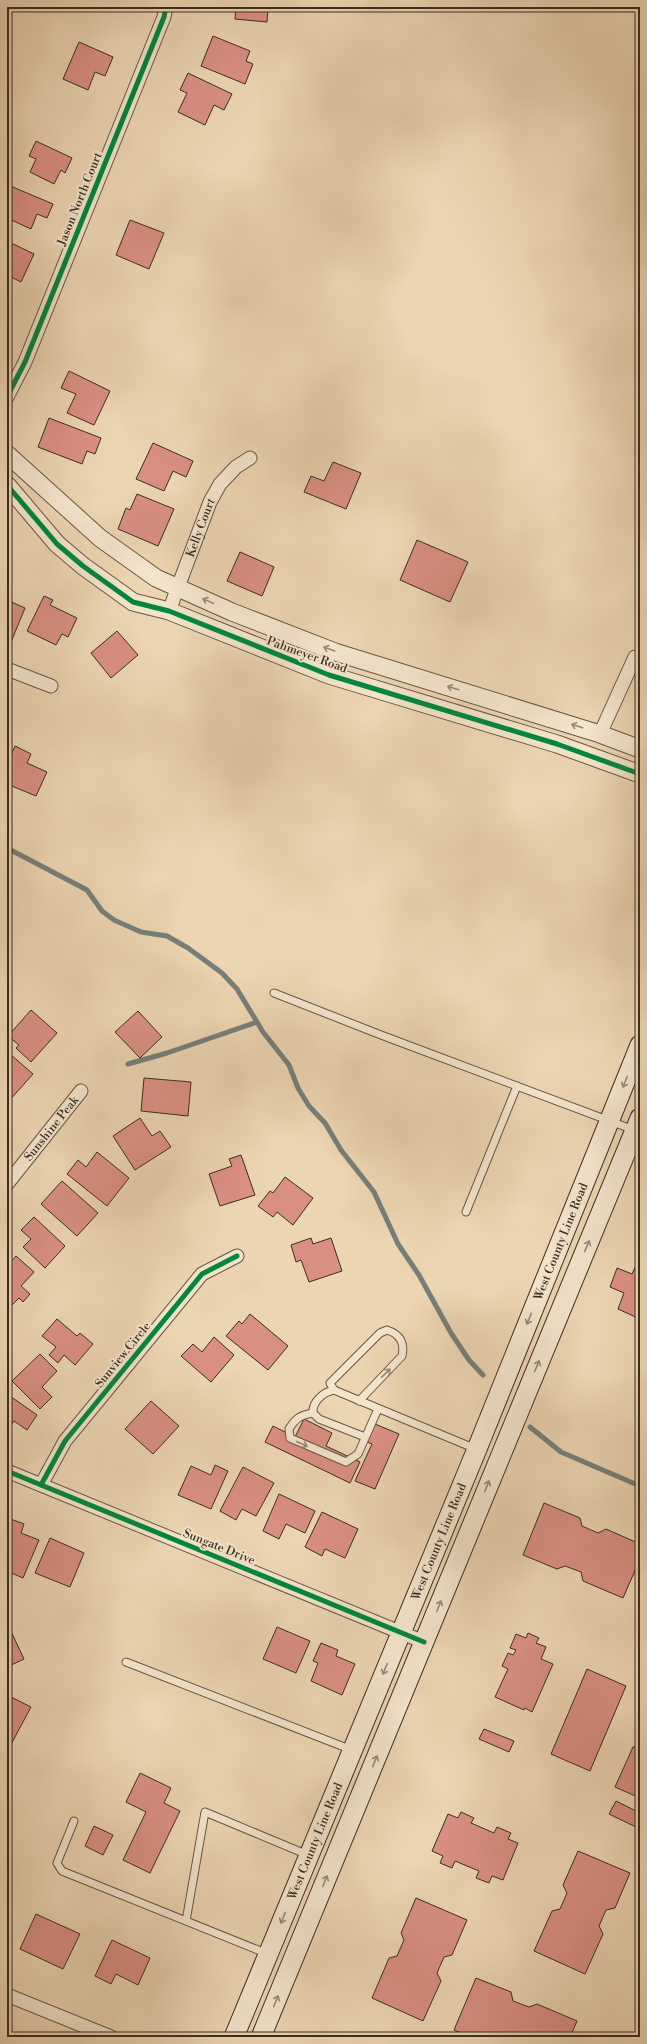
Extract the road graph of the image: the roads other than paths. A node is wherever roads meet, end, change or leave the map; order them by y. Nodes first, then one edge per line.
1 (166, 7) edge
2 (7, 397) edge
3 (7, 454) edge
4 (250, 458) dead end
5 (7, 485) edge
6 (178, 587) junction
7 (169, 611) junction
8 (635, 657) dead end
9 (7, 669) edge
10 (51, 686) dead end
11 (600, 734) junction
12 (640, 749) edge
13 (640, 774) edge
14 (274, 993) dead end
15 (640, 1045) edge
16 (517, 1086) junction
17 (81, 1091) dead end
18 (609, 1122) junction
19 (638, 1124) edge
20 (7, 1184) edge
21 (466, 1212) dead end
22 (237, 1256) dead end
23 (334, 1390) junction
24 (359, 1401) junction
25 (378, 1409) junction
26 (312, 1413) junction
27 (365, 1437) junction
28 (477, 1449) junction
29 (499, 1457) junction
30 (7, 1471) edge
31 (42, 1485) junction
32 (400, 1632) junction
33 (424, 1642) junction
34 (126, 1662) dead end
35 (352, 1750) junction
36 (74, 1821) dead end
37 (308, 1855) junction
38 (186, 1921) junction
39 (268, 1954) junction
40 (7, 1995) edge
41 (83, 2032) edge
42 (111, 2037) edge
43 (235, 2037) edge
44 (261, 2037) edge

1 - 2 street, Jason North Court
3 - 6 street, Pahmeyer Road
4 - 6 street, Kelly Court
5 - 7 street, Pahmeyer Road
6 - 7 street, Kelly Court
11 -> 6 street, Pahmeyer Road
7 - 13 street, Pahmeyer Road
8 - 11 street
9 - 10 street
11 - 12 street, Pahmeyer Road
14 - 16 lane
15 -> 18 main road, West County Line Road
16 - 18 lane
16 - 21 lane
17 - 20 street, Sunshine Peak
18 - 19 lane
18 -> 28 main road, West County Line Road
29 -> 19 main road, West County Line Road
22 - 31 street, Sunview Circle
23 - 24 lane
24 -> 23 lane
23 - 26 lane
24 - 25 lane
25 - 27 lane
25 - 28 lane
26 - 27 lane
26 -> 27 lane
28 - 29 main road
28 - 32 main road, West County Line Road
33 -> 29 main road, West County Line Road
30 - 31 street, Sungate Drive
31 - 32 street, Sungate Drive
32 - 33 street, Sungate Drive
32 -> 35 main road, West County Line Road
44 -> 33 main road, West County Line Road
34 - 35 lane
35 - 37 main road, West County Line Road
36 - 38 lane
37 - 38 lane
37 -> 39 main road, West County Line Road
38 - 39 lane
39 - 43 main road, West County Line Road
40 - 41 street
41 - 42 street

